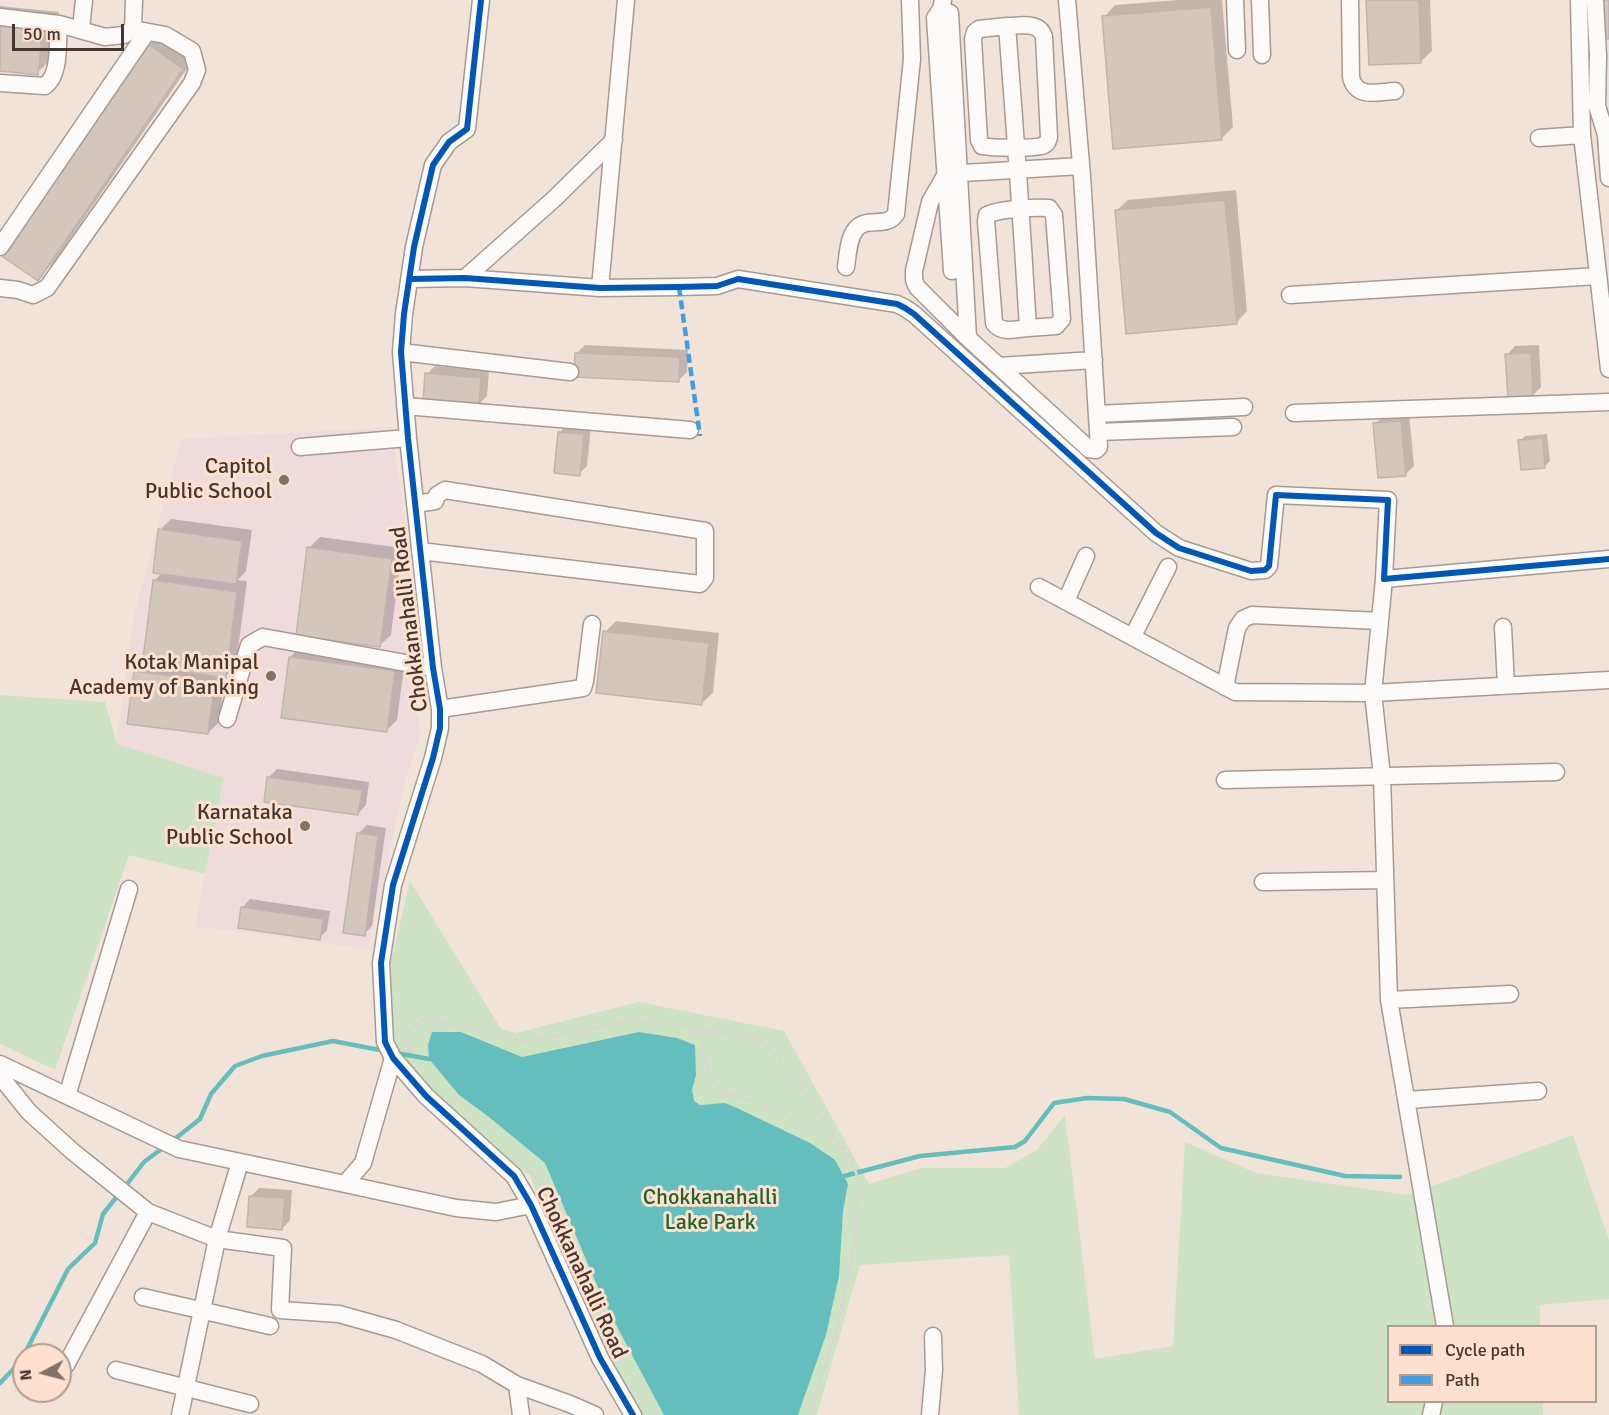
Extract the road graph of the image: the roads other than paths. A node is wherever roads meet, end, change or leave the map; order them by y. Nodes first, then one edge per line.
1 (84, 0) edge
2 (134, 0) edge
3 (481, 0) edge
4 (626, 0) edge
5 (910, 0) edge
6 (1067, 0) edge
7 (1235, 0) edge
8 (1260, 0) edge
9 (1350, 0) edge
10 (1579, 0) edge
11 (1595, 0) edge
12 (942, 4) edge
13 (0, 17) edge
14 (59, 24) junction
15 (1007, 26) junction
16 (81, 29) junction
17 (140, 30) junction
18 (1237, 50) dead end
19 (1262, 55) dead end
20 (1604, 56) edge
21 (0, 83) edge
22 (1395, 91) dead end
23 (1582, 135) junction
24 (1607, 135) edge
25 (1539, 138) dead end
26 (614, 141) junction
27 (1017, 148) junction
28 (1081, 171) junction
29 (1018, 174) junction
30 (1609, 178) edge
31 (952, 179) junction
32 (1020, 210) junction
33 (0, 247) edge
34 (1602, 258) edge
35 (846, 267) dead end
36 (1598, 276) junction
37 (465, 278) junction
38 (410, 279) junction
39 (0, 288) edge
40 (600, 288) junction
41 (1290, 295) dead end
42 (1028, 328) junction
43 (962, 332) junction
44 (401, 352) junction
45 (1094, 360) junction
46 (999, 366) junction
47 (1609, 369) edge
48 (570, 372) dead end
49 (1609, 402) edge
50 (405, 406) junction
51 (1244, 407) dead end
52 (1294, 413) dead end
53 (1097, 414) junction
54 (1233, 427) dead end
55 (690, 430) dead end
56 (1098, 432) junction
57 (408, 438) junction
58 (300, 447) dead end
59 (415, 504) junction
60 (420, 551) junction
61 (1086, 556) dead end
62 (1609, 559) edge
63 (1168, 567) dead end
64 (1384, 579) junction
65 (1039, 586) dead end
66 (1066, 601) junction
67 (1380, 621) junction
68 (592, 624) dead end
69 (1503, 627) dead end
70 (1133, 636) junction
71 (433, 668) junction
72 (1609, 680) edge
73 (1506, 685) junction
74 (1225, 687) junction
75 (1373, 693) junction
76 (440, 709) junction
77 (227, 719) dead end
78 (1556, 772) dead end
79 (1382, 776) junction
80 (1225, 780) dead end
81 (1385, 880) junction
82 (1263, 882) dead end
83 (129, 890) dead end
84 (1510, 994) dead end
85 (1389, 1000) junction
86 (393, 1058) junction
87 (0, 1064) edge
88 (0, 1076) edge
89 (1538, 1091) dead end
90 (67, 1096) junction
91 (1407, 1100) junction
92 (240, 1162) junction
93 (345, 1184) junction
94 (531, 1205) junction
95 (148, 1212) junction
96 (217, 1239) junction
97 (143, 1297) dead end
98 (202, 1310) junction
99 (1445, 1325) edge
100 (270, 1326) dead end
101 (933, 1336) dead end
102 (72, 1354) edge
103 (116, 1370) dead end
104 (517, 1385) junction
105 (185, 1388) junction
106 (250, 1404) dead end
107 (180, 1415) edge
108 (521, 1415) edge
109 (595, 1415) edge
110 (633, 1415) edge
111 (930, 1415) edge

1 - 16 street
2 - 17 street
3 - 38 street, Chokkanahalli Road
4 - 26 street
5 - 35 street
6 - 28 street
7 - 18 street
8 - 19 street
9 - 22 street
10 - 23 street
11 - 20 street
12 - 31 street
13 - 14 street
14 - 16 street
14 - 21 street
15 - 27 street
15 - 27 street
15 - 27 street
16 - 17 street
17 - 33 street
17 - 39 street
20 - 24 street
23 - 25 street
23 - 34 street
24 - 30 street
26 - 37 street
26 - 40 street
27 - 29 street
28 - 29 street
28 - 45 street
29 - 31 street
29 - 32 street
31 - 43 street
31 - 43 street
32 - 42 street
32 - 42 street
32 - 42 street
34 - 36 street
36 - 41 street
36 - 47 street
37 - 38 street
37 - 40 street
38 - 44 street, Chokkanahalli Road
40 - 64 street
43 - 46 street
44 - 48 street
44 - 50 street, Chokkanahalli Road
45 - 46 street
45 - 53 street
46 - 56 street
49 - 52 street
50 - 55 street
50 - 57 street, Chokkanahalli Road
51 - 53 street
53 - 56 street
54 - 56 street
57 - 58 street
57 - 59 street, Chokkanahalli Road
59 - 60 street, Chokkanahalli Road
59 - 60 street
60 - 71 street, Chokkanahalli Road
61 - 66 street
62 - 64 street
63 - 70 street
64 - 67 street
65 - 66 street
66 - 70 street
67 - 74 street
67 - 75 street
68 - 76 street
69 - 73 street
70 - 74 street
71 - 76 street, Chokkanahalli Road
71 - 77 street
72 - 73 street
73 - 75 street
74 - 75 street
75 - 79 street
76 - 86 street, Chokkanahalli Road
78 - 79 street
79 - 80 street
79 - 81 street
81 - 82 street
81 - 85 street
83 - 90 street
84 - 85 street
85 - 91 street
86 - 93 street
86 - 94 street, Chokkanahalli Road
87 - 90 street
88 - 95 street
89 - 91 street
90 - 92 street
91 - 99 street
92 - 93 street
92 - 96 street
93 - 94 street
94 - 110 street, Chokkanahalli Road
95 - 96 street
95 - 102 street
96 - 98 street
96 - 104 street
97 - 98 street
98 - 100 street
98 - 105 street
101 - 111 street
103 - 105 street
104 - 108 street
104 - 109 street
105 - 106 street
105 - 107 street

